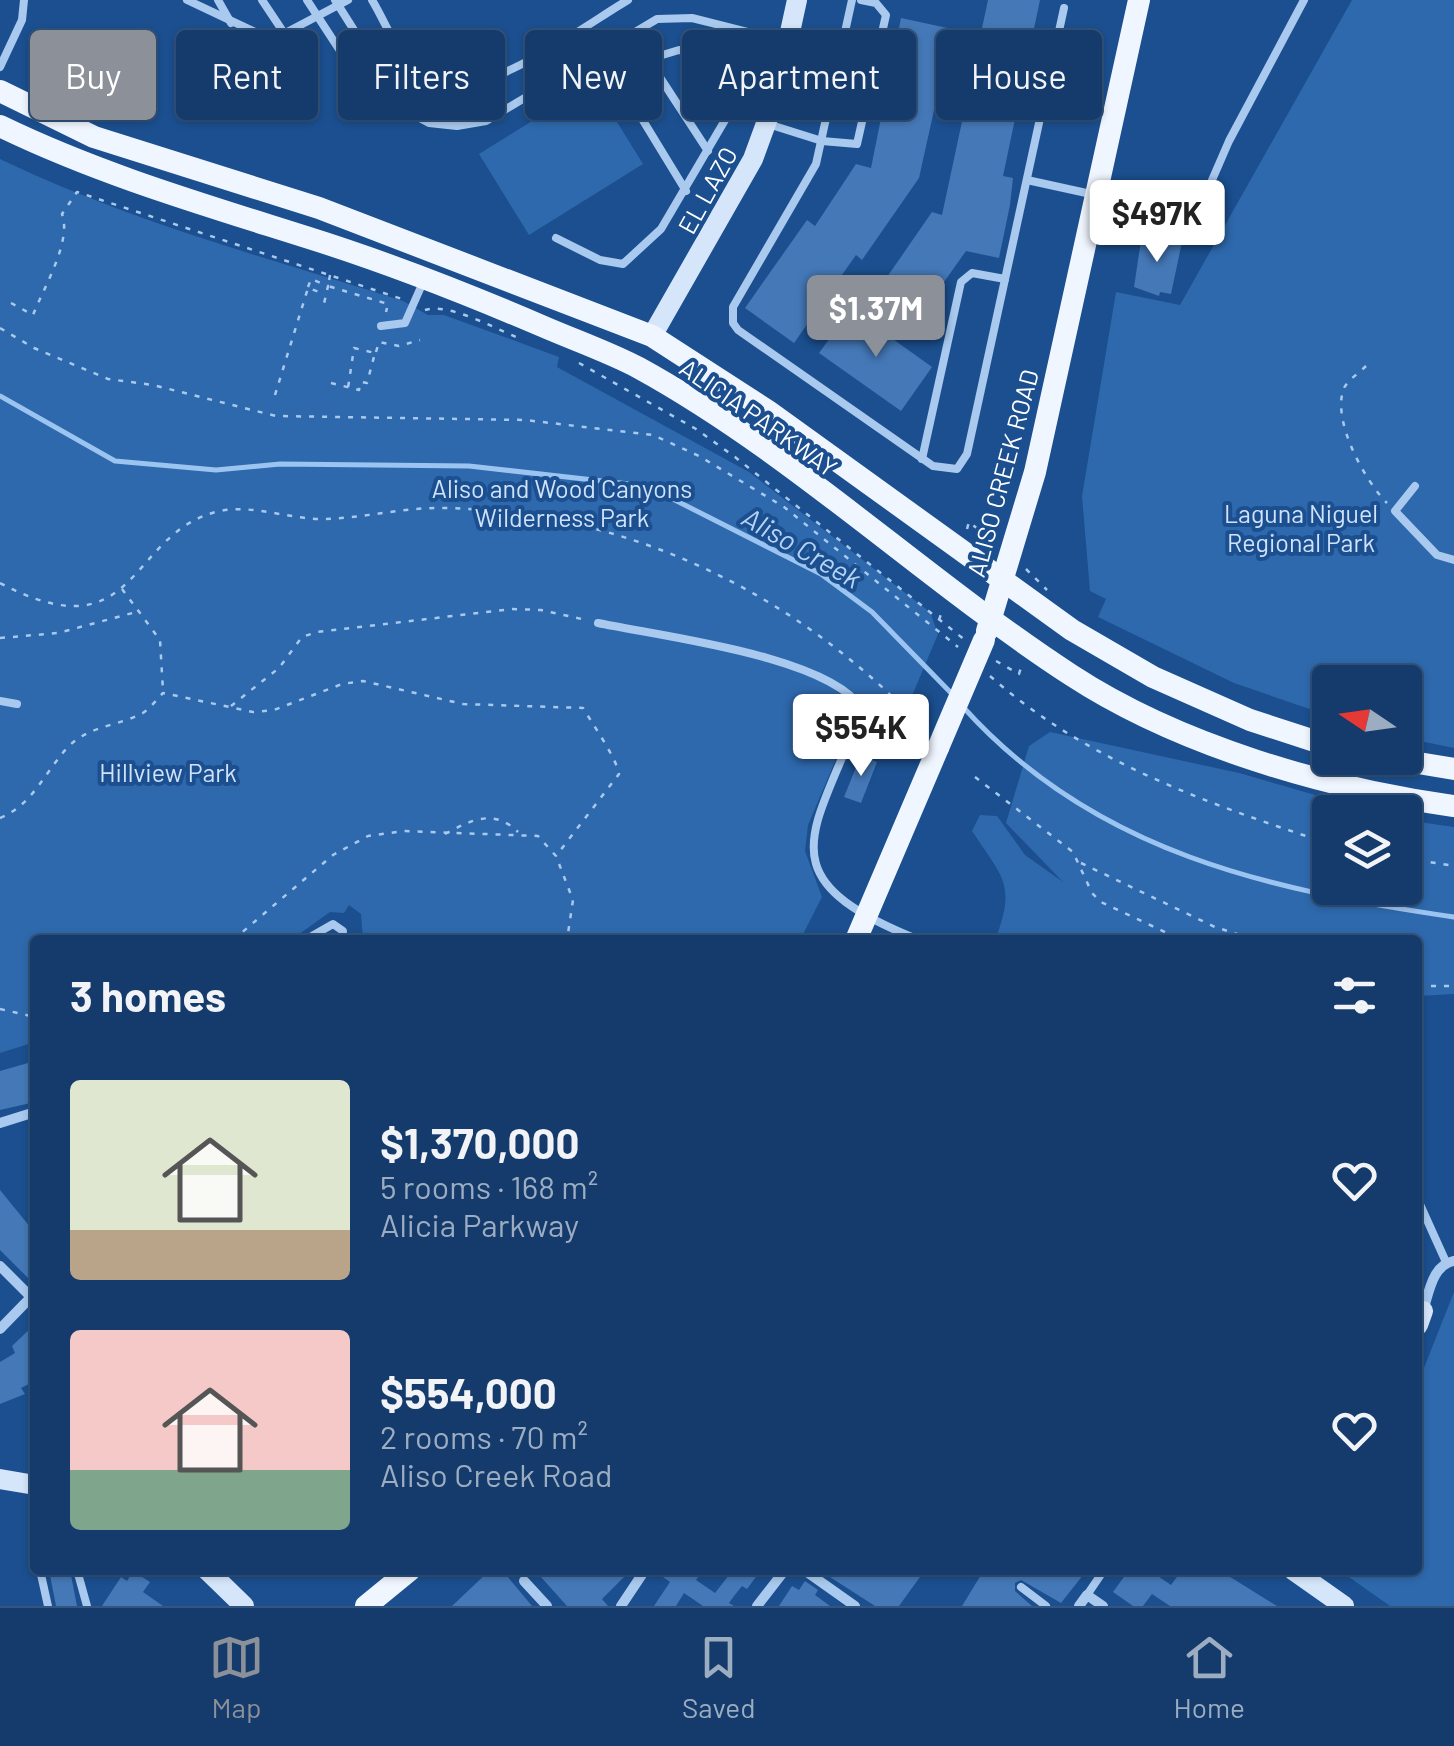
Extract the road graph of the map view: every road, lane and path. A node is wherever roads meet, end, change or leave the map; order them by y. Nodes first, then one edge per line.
1 (24, 0) edge
2 (187, 0) edge
3 (218, 0) edge
4 (262, 0) edge
5 (308, 0) edge
6 (348, 0) edge
7 (372, 0) edge
8 (628, 0) edge
9 (797, 0) edge
10 (852, 0) edge
11 (861, 0) edge
12 (1139, 0) edge
13 (1304, 0) edge
14 (337, 3) edge
15 (1064, 8) dead end
16 (318, 17) junction
17 (232, 23) junction
18 (248, 30) edge
19 (282, 30) edge
20 (296, 30) edge
21 (354, 30) edge
22 (633, 30) edge
23 (733, 30) edge
24 (791, 30) edge
25 (338, 48) edge
26 (662, 55) edge
27 (0, 67) edge
28 (662, 80) edge
29 (0, 92) edge
30 (424, 120) edge
31 (486, 120) edge
32 (640, 120) edge
33 (769, 120) edge
34 (768, 124) junction
35 (0, 126) edge
36 (822, 140) junction
37 (708, 151) junction
38 (1027, 180) junction
39 (686, 191) junction
40 (1096, 198) junction
41 (556, 238) dead end
42 (330, 274) junction
43 (1005, 279) junction
44 (424, 280) junction
45 (328, 286) junction
46 (308, 288) junction
47 (325, 294) junction
48 (11, 303) dead end
49 (414, 306) junction
50 (323, 308) dead end
51 (402, 309) dead end
52 (392, 317) dead end
53 (381, 326) dead end
54 (0, 328) edge
55 (652, 336) junction
56 (420, 340) dead end
57 (525, 340) dead end
58 (375, 353) junction
59 (572, 360) dead end
60 (1366, 366) dead end
61 (331, 383) dead end
62 (348, 388) junction
63 (275, 395) dead end
64 (922, 459) junction
65 (1416, 486) dead end
66 (1381, 497) dead end
67 (1454, 560) edge
68 (1002, 581) junction
69 (0, 583) edge
70 (122, 588) junction
71 (140, 611) junction
72 (926, 618) dead end
73 (598, 623) joint
74 (985, 636) junction
75 (0, 638) edge
76 (163, 693) junction
77 (1013, 697) dead end
78 (0, 700) edge
79 (17, 704) dead end
80 (230, 707) junction
81 (1312, 740) edge
82 (890, 751) dead end
83 (1422, 764) edge
84 (1454, 769) edge
85 (974, 777) dead end
86 (1454, 806) edge
87 (0, 818) edge
88 (445, 834) junction
89 (518, 834) junction
90 (1312, 838) edge
91 (556, 856) junction
92 (1422, 861) edge
93 (1080, 862) junction
94 (1454, 866) edge
95 (861, 929) edge
96 (239, 935) edge
97 (314, 935) edge
98 (343, 935) edge
99 (568, 935) edge
100 (893, 935) edge
101 (1171, 935) edge
102 (1240, 935) edge
103 (1422, 986) edge
104 (1454, 986) edge
105 (0, 1009) edge
106 (30, 1016) edge
107 (30, 1114) edge
108 (0, 1124) edge
109 (1422, 1208) edge
110 (1450, 1261) edge
111 (0, 1266) edge
112 (30, 1292) edge
113 (30, 1298) edge
114 (1422, 1312) edge
115 (0, 1328) edge
116 (0, 1479) edge
117 (30, 1483) edge
118 (41, 1575) edge
119 (78, 1575) edge
120 (212, 1575) edge
121 (404, 1575) edge
122 (642, 1575) edge
123 (780, 1575) edge
124 (811, 1575) edge
125 (1101, 1575) edge
126 (1300, 1575) edge
127 (524, 1581) dead end
128 (1022, 1587) dead end
129 (1087, 1596) junction
130 (1342, 1605) edge
131 (48, 1606) edge
132 (87, 1606) edge
133 (244, 1606) edge
134 (366, 1606) edge
135 (547, 1606) edge
136 (621, 1606) edge
137 (757, 1606) edge
138 (855, 1606) edge
139 (1046, 1606) edge
140 (1079, 1606) edge
141 (1102, 1606) edge

1 - 27 lane
2 - 17 lane
3 - 17 lane
4 - 19 lane
5 - 16 lane
6 - 14 lane
7 - 8 lane
9 - 24 street, EL LAZO
10 - 36 lane
11 - 36 lane
12 - 40 main road, ALISO CREEK ROAD
13 - 40 lane
14 - 16 lane
14 - 21 lane
15 - 38 lane
16 - 20 lane
16 - 25 lane
17 - 18 lane
22 - 23 lane
26 - 37 lane
28 - 37 lane
29 - 55 main road, ALICIA PARKWAY
30 - 31 lane
32 - 39 lane
33 - 34 street, EL LAZO
34 - 36 lane
34 - 55 street, EL LAZO
35 - 44 main road, ALICIA PARKWAY
36 - 64 lane
37 - 39 lane
38 - 40 lane
38 - 43 lane
39 - 41 lane
40 - 68 main road, ALISO CREEK ROAD
42 - 45 path
42 - 48 path
42 - 51 path
43 - 64 lane
43 - 64 lane
44 - 49 lane
44 - 74 main road, ALICIA PARKWAY
45 - 46 path
45 - 47 path
45 - 52 path
46 - 47 path
46 - 63 path
47 - 50 path
49 - 53 lane
49 - 57 path
54 - 72 path
55 - 68 main road, ALICIA PARKWAY
56 - 58 path
58 - 62 path
58 - 62 path
59 - 74 path
60 - 66 path
61 - 62 path
65 - 67 lane
68 - 74 main road, ALISO CREEK ROAD
68 - 81 main road, ALICIA PARKWAY
69 - 70 path
70 - 71 path
70 - 82 path
71 - 75 path
71 - 76 path
73 - 80 path
73 - 95 lane
74 - 86 main road, ALICIA PARKWAY
74 - 95 main road, ALISO CREEK ROAD, bridge
76 - 80 path
76 - 87 path
77 - 90 path
78 - 79 lane
80 - 91 path
83 - 84 main road
85 - 93 path
88 - 89 path
88 - 89 path
88 - 96 path
89 - 91 path
91 - 99 path
92 - 94 path
93 - 101 path
93 - 102 path
95 - 100 lane
97 - 98 lane
103 - 104 path
105 - 106 path
107 - 108 street
109 - 110 lane
110 - 114 street
111 - 112 street
113 - 115 street
116 - 117 street
118 - 131 lane
119 - 132 lane
120 - 133 street
121 - 134 main road
122 - 136 street
123 - 137 street
124 - 138 street
125 - 129 lane
126 - 130 street
127 - 135 street
128 - 139 lane
129 - 140 street
129 - 141 street

